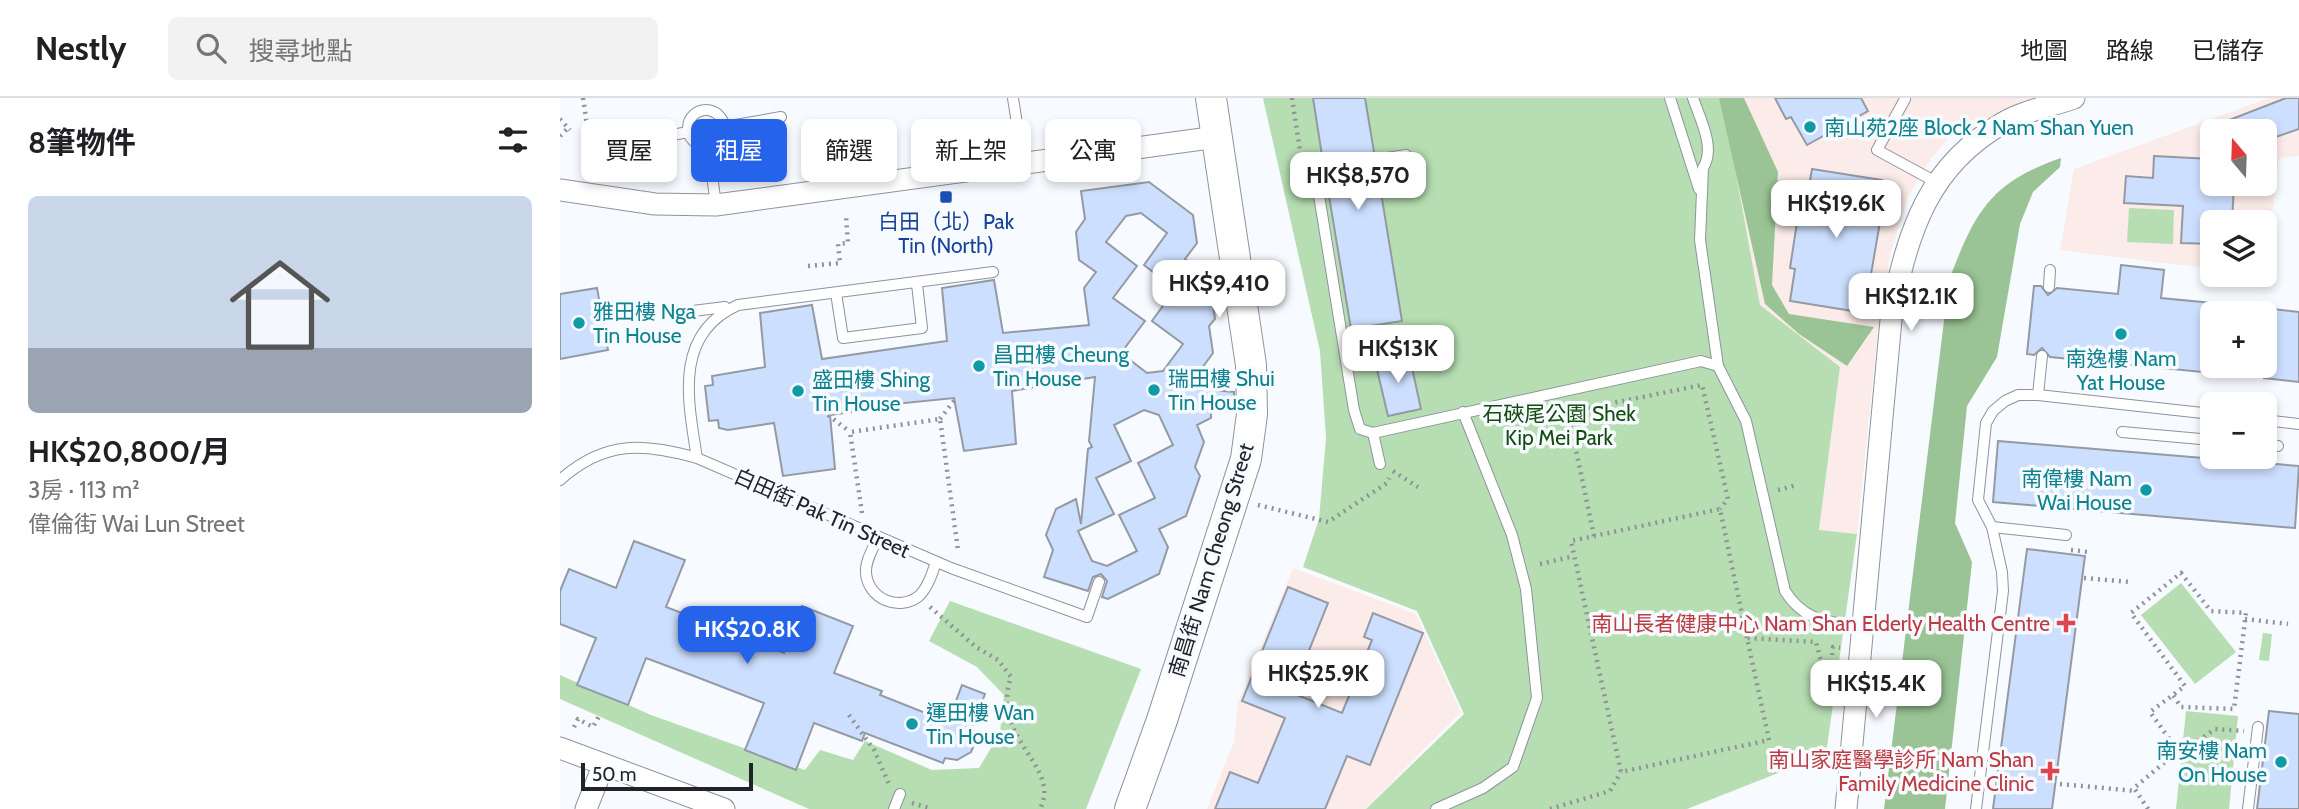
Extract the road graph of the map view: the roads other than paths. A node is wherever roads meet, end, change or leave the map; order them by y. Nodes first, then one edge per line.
1 (1013, 98) edge
2 (1211, 98) edge
3 (1670, 98) edge
4 (1693, 98) edge
5 (1892, 98) edge
6 (2074, 98) edge
7 (1905, 99) edge
8 (1899, 110) junction
9 (781, 117) dead end
10 (719, 119) edge
11 (770, 119) edge
12 (1016, 119) edge
13 (688, 132) junction
14 (677, 134) edge
15 (691, 137) edge
16 (1217, 137) junction
17 (1406, 155) dead end
18 (1375, 160) dead end
19 (1031, 162) edge
20 (1324, 170) dead end
21 (911, 178) edge
22 (713, 182) edge
23 (1936, 182) junction
24 (560, 190) edge
25 (1702, 195) junction
26 (716, 205) junction
27 (2050, 270) dead end
28 (993, 272) dead end
29 (917, 284) junction
30 (2049, 287) dead end
31 (836, 293) junction
32 (738, 305) junction
33 (677, 313) dead end
34 (2042, 356) dead end
35 (1718, 366) junction
36 (2038, 395) junction
37 (1463, 412) junction
38 (2200, 413) edge
39 (2277, 421) edge
40 (2299, 424) edge
41 (2122, 432) dead end
42 (1373, 433) junction
43 (2200, 439) edge
44 (697, 458) junction
45 (1380, 464) dead end
46 (560, 480) edge
47 (1992, 527) junction
48 (2066, 535) dead end
49 (878, 537) junction
50 (936, 562) junction
51 (1099, 582) dead end
52 (1864, 628) junction
53 (2258, 727) dead end
54 (560, 748) edge
55 (603, 766) junction
56 (897, 796) road end
57 (586, 809) edge
58 (724, 809) edge
59 (894, 809) edge
60 (1131, 809) edge
61 (1436, 809) edge
62 (1846, 809) edge
63 (1976, 809) edge
64 (2248, 809) edge

1 - 12 lane
2 - 16 main road, 南昌街 Nam Cheong Street
3 - 25 lane
4 - 25 lane
5 - 8 lane
6 - 23 street
7 - 8 lane
8 - 23 lane
9 - 11 lane
10 - 13 lane
13 - 14 lane
13 - 15 lane
16 - 19 street
16 - 60 main road, 南昌街 Nam Cheong Street
17 - 18 lane
20 - 42 lane
21 - 26 street
22 - 26 lane
23 - 52 street
24 - 26 street
25 - 35 lane
27 - 30 lane
28 - 29 lane
29 - 31 lane
29 - 31 lane
31 - 32 lane
32 - 33 lane
32 - 44 lane
34 - 36 lane
35 - 37 lane
35 - 52 lane
36 - 38 lane
36 - 47 lane
37 - 42 lane
37 - 61 lane
39 - 40 lane
41 - 43 lane
42 - 45 lane
44 - 46 lane, 白田街 Pak Tin Street
44 - 49 lane, 白田街 Pak Tin Street
47 - 48 lane
47 - 63 lane
49 - 50 lane, 白田街 Pak Tin Street
49 - 50 lane
50 - 51 lane, 白田街 Pak Tin Street
52 - 62 street
53 - 64 lane
54 - 55 street
55 - 57 street
55 - 58 street
56 - 59 lane

